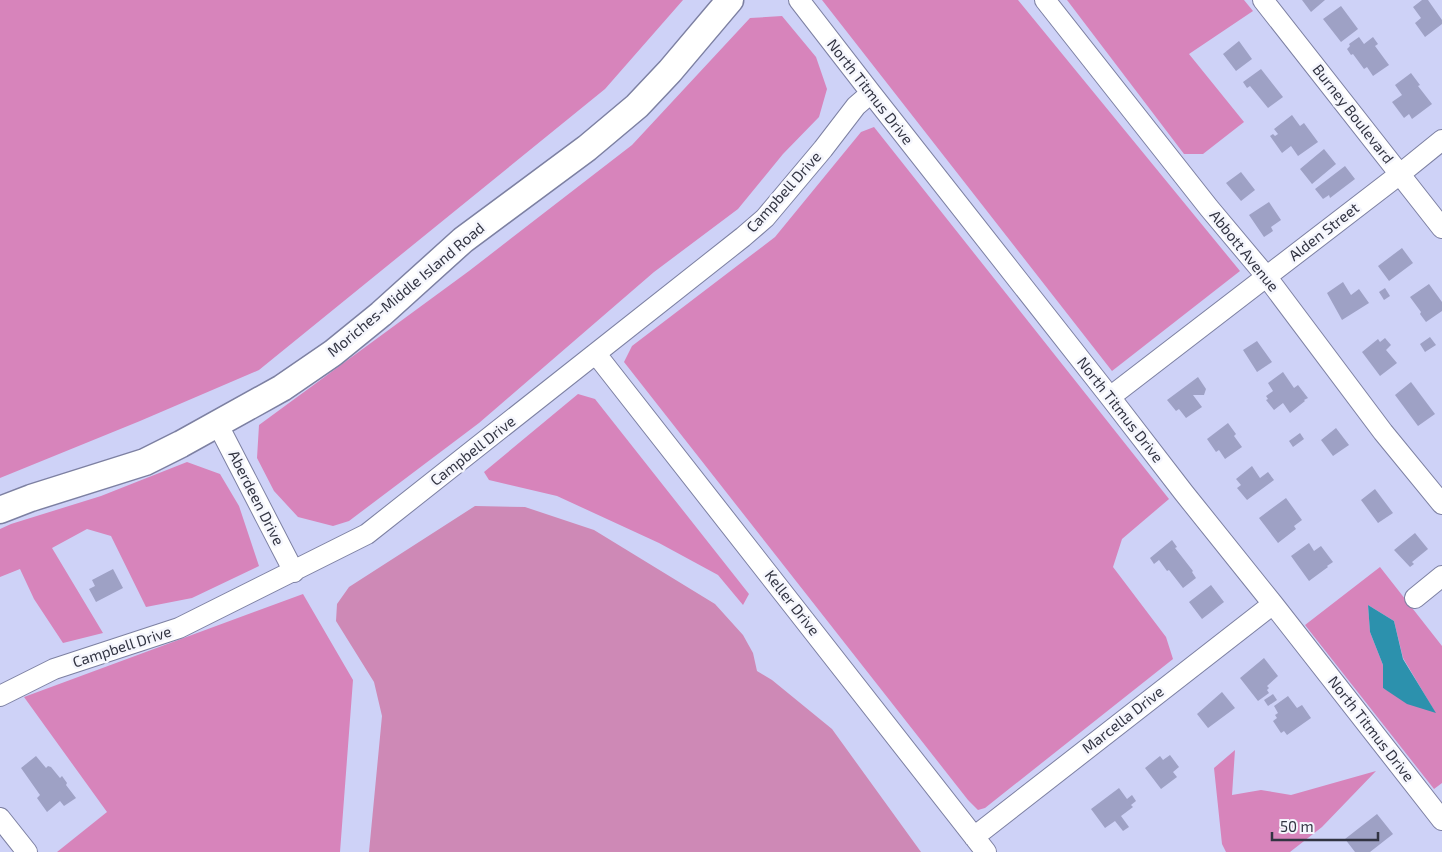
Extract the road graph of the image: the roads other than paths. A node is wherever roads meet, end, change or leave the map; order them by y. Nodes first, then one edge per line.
1 (730, 0) edge
2 (799, 0) edge
3 (1046, 0) edge
4 (1263, 0) edge
5 (871, 94) junction
6 (1442, 140) edge
7 (1400, 174) junction
8 (1442, 228) edge
9 (1266, 276) junction
10 (596, 354) junction
11 (1110, 397) junction
12 (217, 423) junction
13 (1442, 504) edge
14 (0, 510) edge
15 (294, 572) junction
16 (1442, 576) edge
17 (1415, 598) dead end
18 (1273, 604) junction
19 (0, 696) edge
20 (0, 818) edge
21 (1442, 820) edge
22 (980, 844) edge
23 (27, 852) edge

1 - 12 main road, Moriches-Middle Island Road
2 - 5 street, North Titmus Drive
3 - 9 street, Abbott Avenue
4 - 7 street, Burney Boulevard
5 - 10 street, Campbell Drive
5 - 11 street, North Titmus Drive
6 - 7 street, Alden Street
7 - 8 street, Burney Boulevard
7 - 9 street, Alden Street
9 - 11 street, Alden Street
9 - 13 street, Abbott Avenue
10 - 15 street, Campbell Drive
10 - 22 street, Keller Drive
11 - 18 street, North Titmus Drive
12 - 14 main road, Moriches-Middle Island Road
12 - 15 street, Aberdeen Drive
15 - 19 street, Campbell Drive
16 - 17 street
18 - 21 street, North Titmus Drive
18 - 22 street, Marcella Drive
20 - 23 street

